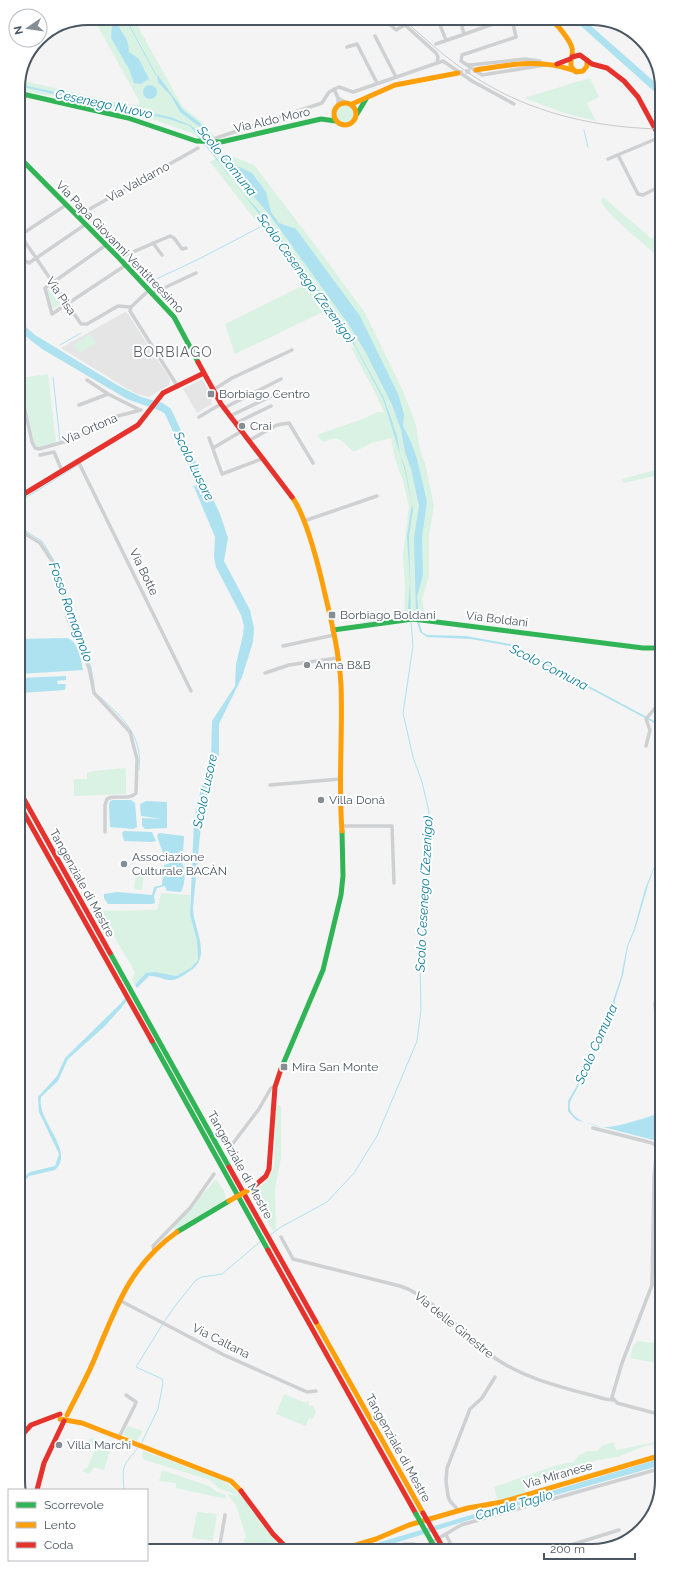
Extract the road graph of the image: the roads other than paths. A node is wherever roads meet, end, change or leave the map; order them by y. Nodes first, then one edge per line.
1 (390, 25) edge
2 (405, 25) edge
3 (405, 25) edge
4 (440, 25) edge
5 (461, 25) edge
6 (491, 25) edge
7 (513, 25) edge
8 (558, 26) joint
9 (485, 27) joint
10 (464, 34) junction
11 (375, 36) dead end
12 (446, 40) junction
13 (436, 44) dead end
14 (347, 47) dead end
15 (580, 54) junction
16 (571, 58) junction
17 (587, 60) junction
18 (461, 61) junction
19 (436, 64) junction
20 (552, 64) junction
21 (599, 66) junction
22 (586, 69) junction
23 (476, 70) tunnel mouth
24 (572, 70) junction
25 (458, 73) tunnel mouth
26 (396, 77) junction
27 (377, 83) junction
28 (334, 90) junction
29 (25, 95) edge
30 (338, 98) junction
31 (367, 99) junction
32 (345, 102) junction
33 (352, 104) junction
34 (514, 104) dead end
35 (338, 105) junction
36 (334, 112) junction
37 (357, 114) junction
38 (321, 119) junction
39 (336, 121) junction
40 (655, 128) edge
41 (655, 139) edge
42 (218, 140) junction
43 (198, 148) dead end
44 (618, 155) junction
45 (608, 159) dead end
46 (25, 163) edge
47 (655, 189) edge
48 (66, 205) junction
49 (79, 217) junction
50 (86, 224) junction
51 (25, 231) edge
52 (25, 243) edge
53 (153, 243) junction
54 (106, 245) junction
55 (186, 248) dead end
56 (162, 254) dead end
57 (119, 258) junction
58 (36, 259) junction
59 (25, 262) edge
60 (126, 265) junction
61 (196, 273) dead end
62 (52, 283) junction
63 (150, 293) junction
64 (68, 306) junction
65 (118, 306) junction
66 (131, 307) junction
67 (130, 313) junction
68 (292, 350) dead end
69 (204, 373) junction
70 (282, 379) dead end
71 (87, 380) dead end
72 (178, 387) junction
73 (213, 390) junction
74 (278, 393) dead end
75 (108, 394) junction
76 (79, 405) dead end
77 (222, 406) junction
78 (271, 406) dead end
79 (25, 410) edge
80 (141, 410) junction
81 (148, 413) junction
82 (230, 416) junction
83 (199, 417) dead end
84 (236, 423) junction
85 (242, 431) junction
86 (209, 438) dead end
87 (250, 440) junction
88 (213, 448) junction
89 (40, 455) dead end
90 (264, 458) junction
91 (78, 461) junction
92 (313, 463) dead end
93 (62, 471) junction
94 (25, 493) edge
95 (377, 496) dead end
96 (304, 521) junction
97 (25, 533) edge
98 (333, 632) junction
99 (284, 646) dead end
100 (655, 648) edge
101 (337, 658) junction
102 (265, 673) dead end
103 (191, 691) dead end
104 (655, 708) edge
105 (646, 746) dead end
106 (340, 779) junction
107 (270, 785) dead end
108 (25, 801) edge
109 (25, 815) edge
110 (341, 826) junction
111 (105, 832) dead end
112 (394, 883) dead end
113 (275, 1087) junction
114 (593, 1128) dead end
115 (655, 1144) edge
116 (231, 1146) dead end
117 (655, 1170) edge
118 (214, 1174) dead end
119 (280, 1237) dead end
120 (154, 1251) junction
121 (119, 1300) junction
122 (495, 1377) dead end
123 (313, 1391) dead end
124 (126, 1395) dead end
125 (613, 1400) junction
126 (655, 1412) edge
127 (63, 1417) junction
128 (25, 1432) edge
129 (119, 1437) junction
130 (655, 1457) edge
131 (655, 1470) edge
132 (37, 1489) edge
133 (459, 1511) junction
134 (225, 1515) dead end
135 (620, 1530) dead end
136 (446, 1535) junction
137 (280, 1541) junction
138 (220, 1544) edge
139 (281, 1544) edge
140 (283, 1544) edge
141 (359, 1544) edge
142 (430, 1544) edge
143 (433, 1544) edge
144 (440, 1544) edge
145 (451, 1544) edge
146 (574, 1544) edge

1 - 2 street
3 - 19 street
4 - 12 street
5 - 10 street
6 - 9 street
7 - 18 street
8 - 15 main road
8 - 16 main road
9 - 10 street
10 - 12 street
11 - 26 street
12 - 13 street
14 - 27 street
15 - 16 main road
15 - 17 main road
16 - 20 main road
16 - 24 main road
17 - 21 main road
17 - 22 main road
18 - 20 street
18 - 20 street
19 - 26 street
19 - 34 street
20 - 23 main road
20 - 24 main road
21 - 22 main road
21 - 40 main road
22 - 24 main road
25 - 31 main road
26 - 27 street
27 - 28 street
28 - 30 street
28 - 42 street
29 - 42 main road, Via Aldo Moro
30 - 32 street
30 - 35 street
31 - 33 main road
31 - 37 main road
32 - 33 main road
32 - 35 main road
33 - 37 main road
35 - 36 main road
36 - 38 main road, Via Aldo Moro
36 - 39 main road
37 - 39 main road
38 - 39 main road, Via Aldo Moro
38 - 42 main road, Via Aldo Moro
41 - 44 street
43 - 49 street, Via Valdarno
44 - 45 street
44 - 47 street
46 - 48 main road, Via Papa Giovanni Ventitreesimo
48 - 49 main road, Via Papa Giovanni Ventitreesimo
48 - 51 street
49 - 50 main road, Via Papa Giovanni Ventitreesimo
50 - 54 main road, Via Papa Giovanni Ventitreesimo
50 - 58 street
52 - 58 street, Via Pisa
53 - 55 street
53 - 56 street
53 - 57 street
54 - 57 main road, Via Papa Giovanni Ventitreesimo
54 - 62 street
57 - 60 main road, Via Papa Giovanni Ventitreesimo
58 - 59 street
58 - 62 street, Via Pisa
60 - 63 main road, Via Papa Giovanni Ventitreesimo
60 - 64 street
61 - 63 street
62 - 64 street, Via Pisa
62 - 64 street
63 - 66 street
63 - 69 main road, Via Papa Giovanni Ventitreesimo
64 - 65 street, Via Pisa
65 - 66 street
65 - 67 street
66 - 67 street
67 - 72 street
68 - 73 street
69 - 72 main road
69 - 73 main road, Via Papa Giovanni Ventitreesimo
70 - 77 street
71 - 75 street, Via Ortona
72 - 81 main road
73 - 77 main road, Via Papa Giovanni Ventitreesimo
74 - 82 street
75 - 76 street
75 - 80 street, Via Ortona
77 - 82 main road, Via Papa Giovanni Ventitreesimo
77 - 83 street
78 - 84 street
79 - 80 street, Via Ortona
80 - 81 street, Via Ortona
81 - 91 main road
82 - 84 main road, Via Papa Giovanni Ventitreesimo
84 - 85 main road, Via Papa Giovanni Ventitreesimo
85 - 87 main road, Via Papa Giovanni Ventitreesimo
85 - 88 street
86 - 88 street
87 - 90 main road, Via Papa Giovanni Ventitreesimo
87 - 92 street
88 - 90 street
89 - 93 street
90 - 96 main road, Via Papa Giovanni Ventitreesimo
91 - 93 main road
91 - 103 street, Via Botte
93 - 94 main road
95 - 96 street
96 - 98 main road, Via Papa Giovanni Ventitreesimo
97 - 111 street
98 - 99 street
98 - 100 main road, Via Boldani
98 - 101 main road, Via Papa Giovanni Ventitreesimo
101 - 102 street
101 - 106 main road, Via Papa Giovanni Ventitreesimo
104 - 105 street
106 - 107 street
106 - 110 main road, Via Papa Giovanni Ventitreesimo
108 - 144 main road, Tangenziale di Mestre, bridge
109 - 143 main road, Tangenziale di Mestre, bridge
110 - 112 street
110 - 113 main road, Via Papa Giovanni Ventitreesimo
113 - 116 street
113 - 120 main road, Via Papa Giovanni Ventitreesimo, bridge
114 - 115 street
117 - 125 street
118 - 120 street
119 - 125 street, Via delle Ginestre
120 - 121 main road
121 - 123 street, Via Caltana
121 - 127 main road
122 - 133 street
124 - 129 street
125 - 126 street, Via delle Ginestre
127 - 128 main road
127 - 129 main road
127 - 132 main road
129 - 137 main road
130 - 133 main road, Via Miranese
131 - 136 street
133 - 141 main road, Via Miranese
134 - 138 street
135 - 146 street
136 - 142 street
136 - 145 street
137 - 139 street
137 - 140 main road

